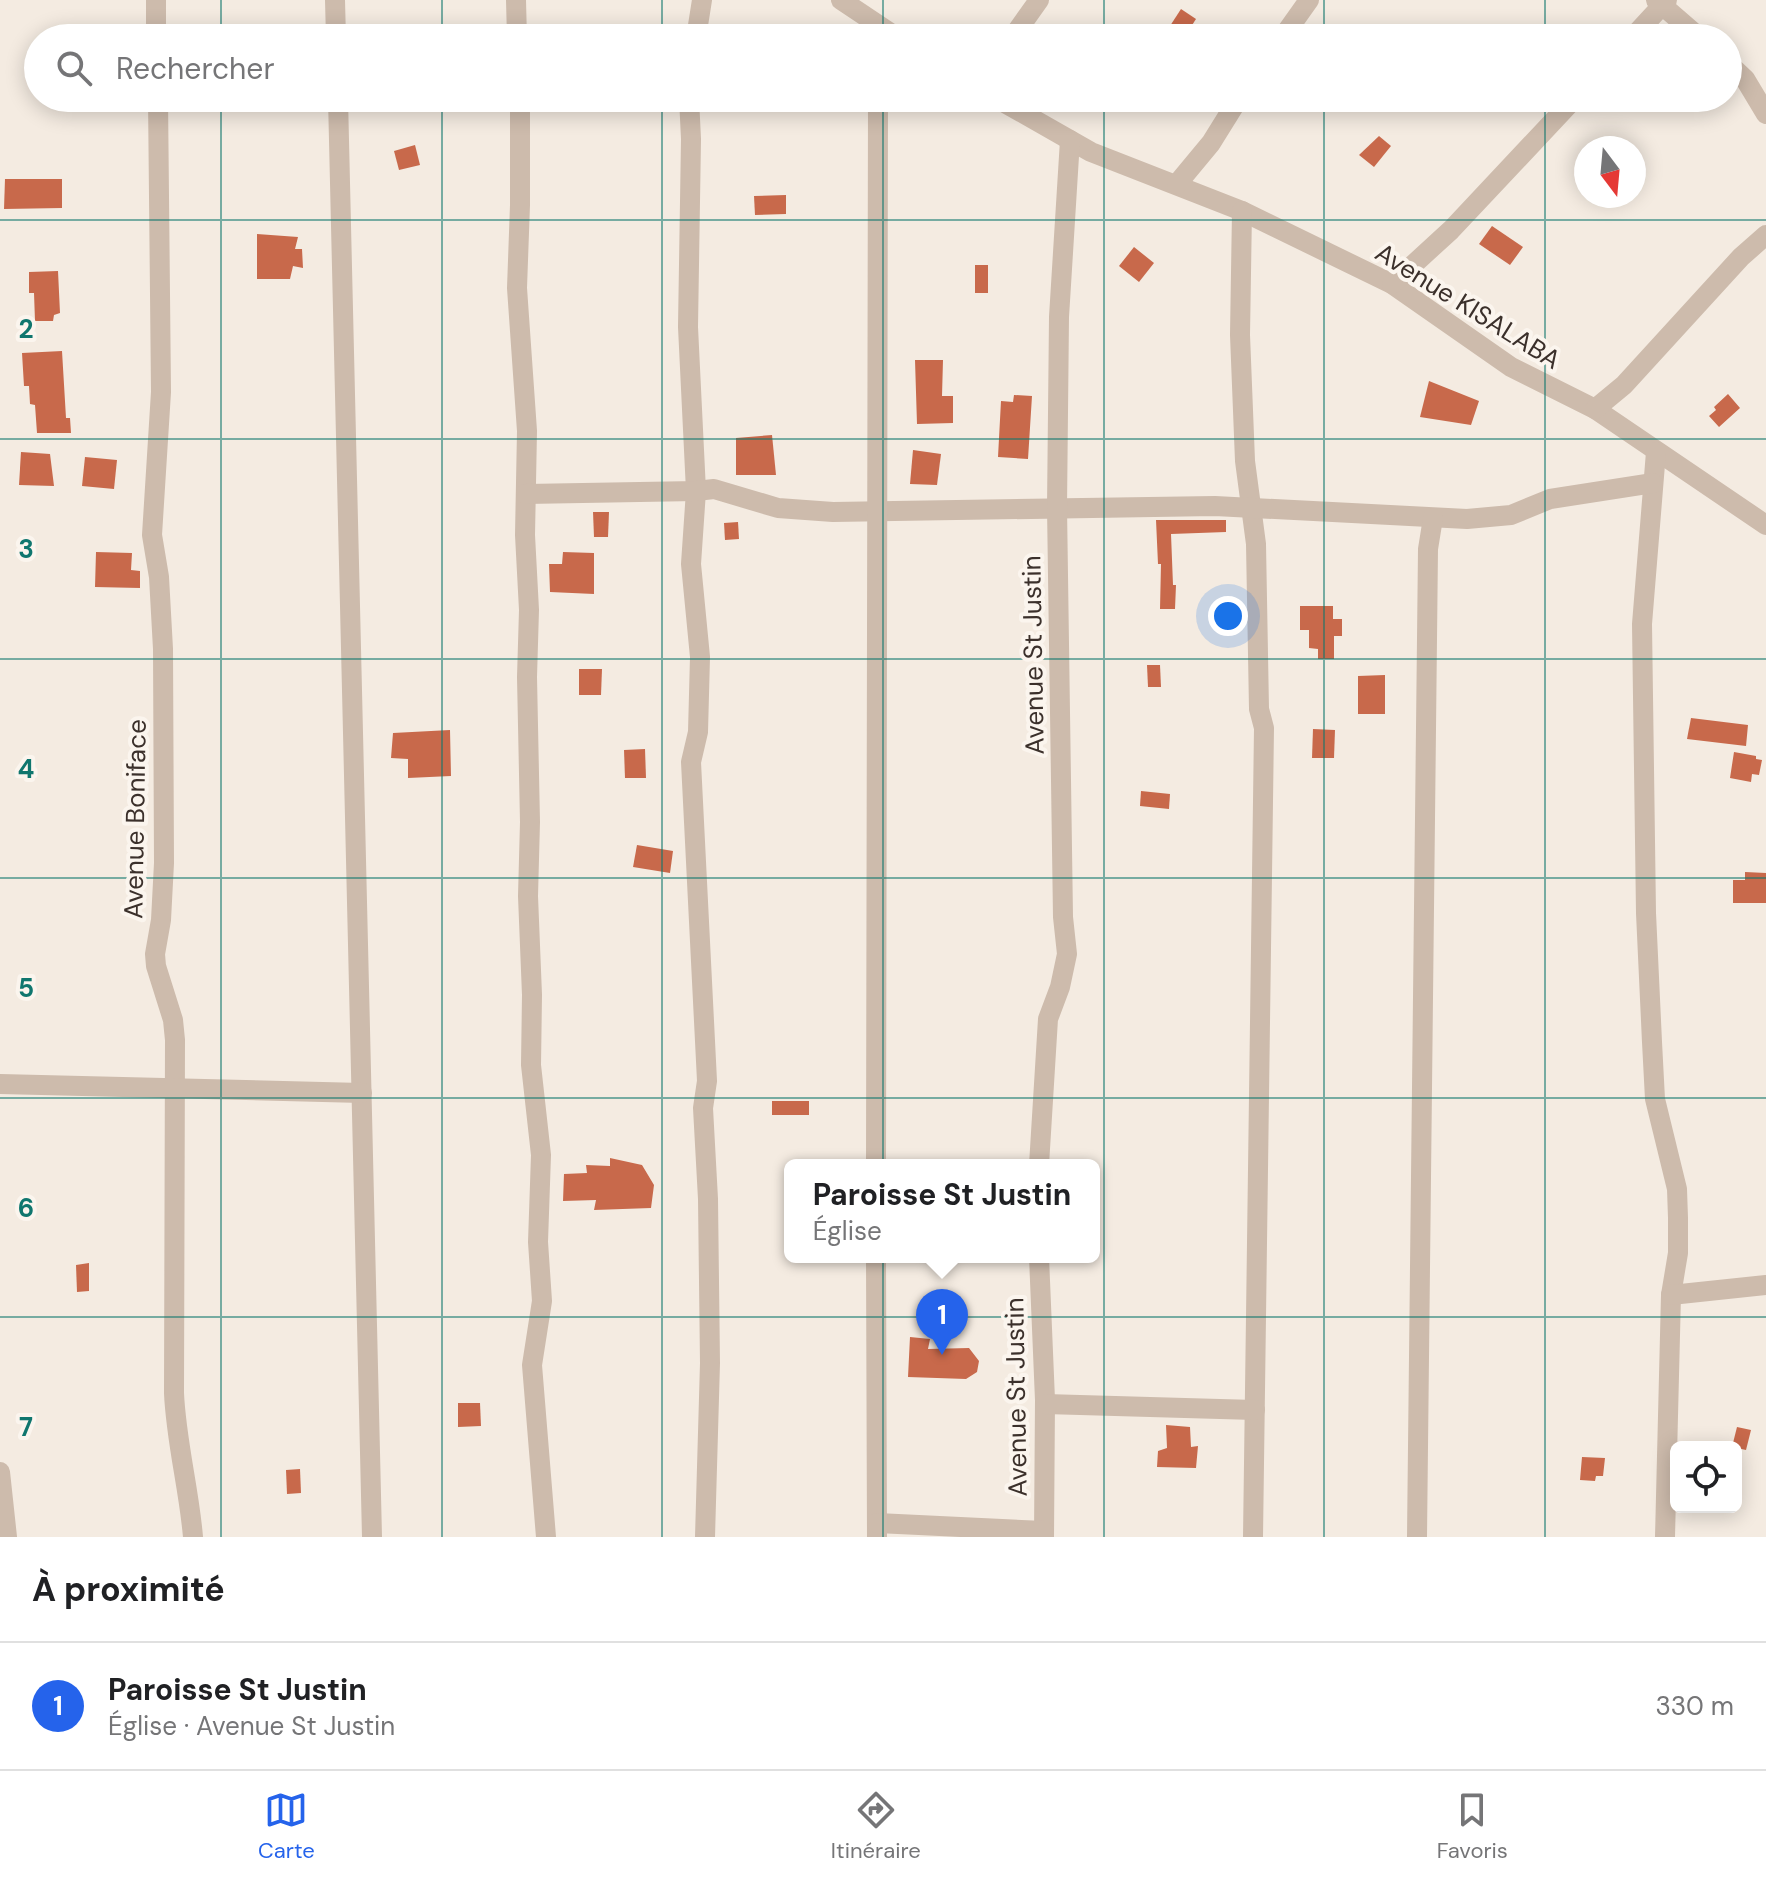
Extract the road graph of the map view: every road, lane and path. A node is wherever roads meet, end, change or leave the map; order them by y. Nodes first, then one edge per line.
1 (156, 0) edge
2 (335, 0) edge
3 (516, 0) edge
4 (702, 0) edge
5 (841, 0) edge
6 (1039, 0) edge
7 (1309, 0) edge
8 (1662, 2) edge
9 (156, 24) edge
10 (336, 24) edge
11 (517, 24) edge
12 (698, 24) edge
13 (869, 24) edge
14 (1022, 24) edge
15 (1292, 24) edge
16 (1644, 24) edge
17 (1685, 24) edge
18 (1742, 76) edge
19 (158, 112) edge
20 (338, 112) edge
21 (520, 112) edge
22 (690, 112) edge
23 (878, 112) edge
24 (1021, 112) edge
25 (1230, 112) edge
26 (1562, 112) edge
27 (1766, 114) edge
28 (1070, 140) junction
29 (1177, 184) junction
30 (1242, 211) junction
31 (1766, 235) edge
32 (1392, 284) junction
33 (1595, 409) junction
34 (1656, 452) junction
35 (1653, 483) junction
36 (696, 491) junction
37 (526, 494) junction
38 (1057, 507) junction
39 (1252, 508) junction
40 (875, 510) junction
41 (1433, 518) junction
42 (1766, 525) edge
43 (0, 1084) edge
44 (174, 1088) junction
45 (362, 1093) junction
46 (876, 1159) edge
47 (1039, 1159) edge
48 (876, 1263) edge
49 (1039, 1263) edge
50 (1766, 1285) edge
51 (1671, 1295) junction
52 (1045, 1404) junction
53 (1255, 1410) junction
54 (0, 1472) edge
55 (877, 1530) edge
56 (1044, 1534) edge
57 (7, 1537) edge
58 (193, 1537) edge
59 (372, 1537) edge
60 (546, 1537) edge
61 (705, 1537) edge
62 (1253, 1537) edge
63 (1417, 1537) edge
64 (1665, 1537) edge

1 - 9 street
2 - 10 street
3 - 11 street
4 - 12 street
5 - 13 street
6 - 14 street
7 - 15 street
8 - 16 street
8 - 17 street
18 - 27 street
19 - 44 street, Avenue Boniface
20 - 45 street
21 - 37 street
22 - 36 street
23 - 40 street
24 - 28 street, Avenue KISALABA
25 - 29 street
26 - 32 street
28 - 29 street, Avenue KISALABA
28 - 38 street, Avenue St Justin
29 - 30 street, Avenue KISALABA
30 - 32 street, Avenue KISALABA
30 - 39 street
31 - 33 street
32 - 33 street, Avenue KISALABA
33 - 34 street, Avenue KISALABA
34 - 35 street
34 - 42 street, Avenue KISALABA
35 - 41 street
35 - 51 street
36 - 37 street
36 - 40 street
36 - 61 street
37 - 60 street
38 - 39 street
38 - 40 street
38 - 47 street, Avenue St Justin
39 - 41 street
39 - 53 street
40 - 46 street
41 - 63 street
43 - 44 street
44 - 45 street
44 - 58 street, Avenue Boniface
45 - 59 street
48 - 55 street
49 - 52 street, Avenue St Justin
50 - 51 street
51 - 64 street
52 - 53 street
52 - 56 street, Avenue St Justin
53 - 62 street
54 - 57 street
55 - 56 street

